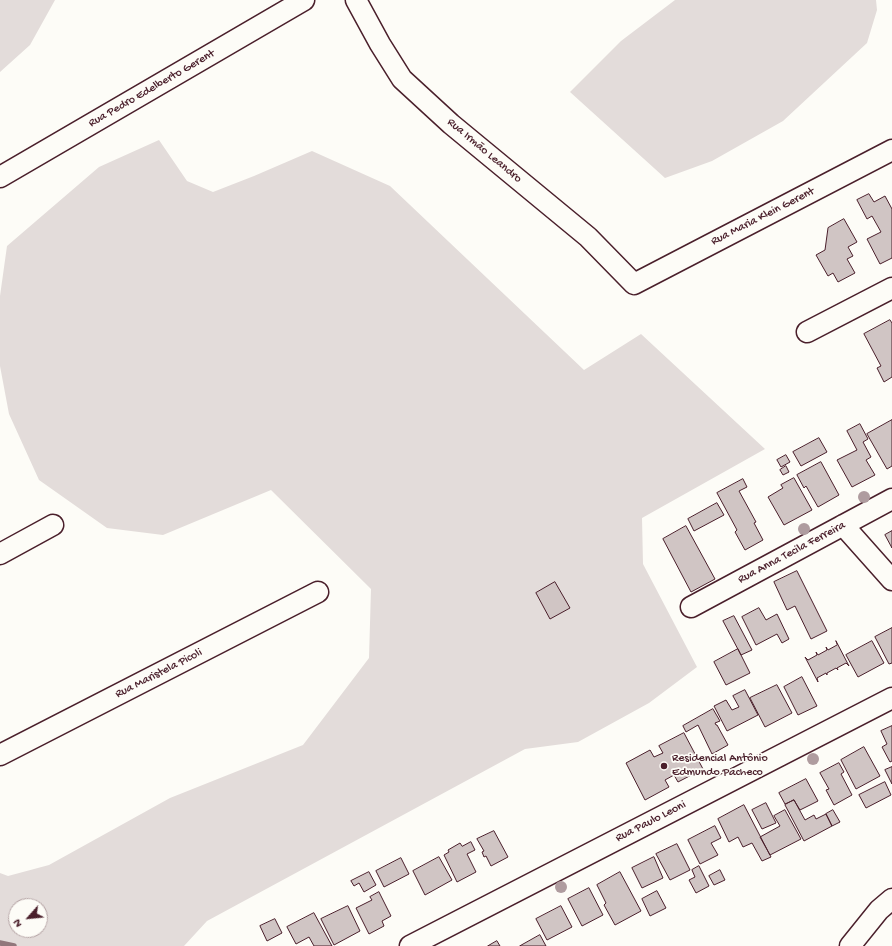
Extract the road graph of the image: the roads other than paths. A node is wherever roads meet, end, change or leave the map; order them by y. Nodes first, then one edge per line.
1 (304, 0) edge
2 (356, 0) edge
3 (892, 150) edge
4 (0, 177) edge
5 (634, 284) joint
6 (892, 288) edge
7 (807, 332) dead end
8 (892, 499) edge
9 (52, 525) dead end
10 (843, 525) junction
11 (0, 554) edge
12 (892, 580) edge
13 (318, 592) dead end
14 (691, 607) dead end
15 (892, 698) edge
16 (0, 755) edge
17 (892, 899) edge
18 (410, 946) edge
19 (850, 946) edge

1 - 4 street, Rua Pedro Edelberto Gerent
2 - 5 street, Rua Irmão Leandro
3 - 5 street, Rua Maria Klein Gerent
6 - 7 street
8 - 10 street, Rua Anna Tecila Ferreira
9 - 11 street
10 - 12 street
10 - 14 street, Rua Anna Tecila Ferreira
13 - 16 street, Rua Maristela Picoli
15 - 18 street, Rua Paulo Leoni
17 - 19 street

